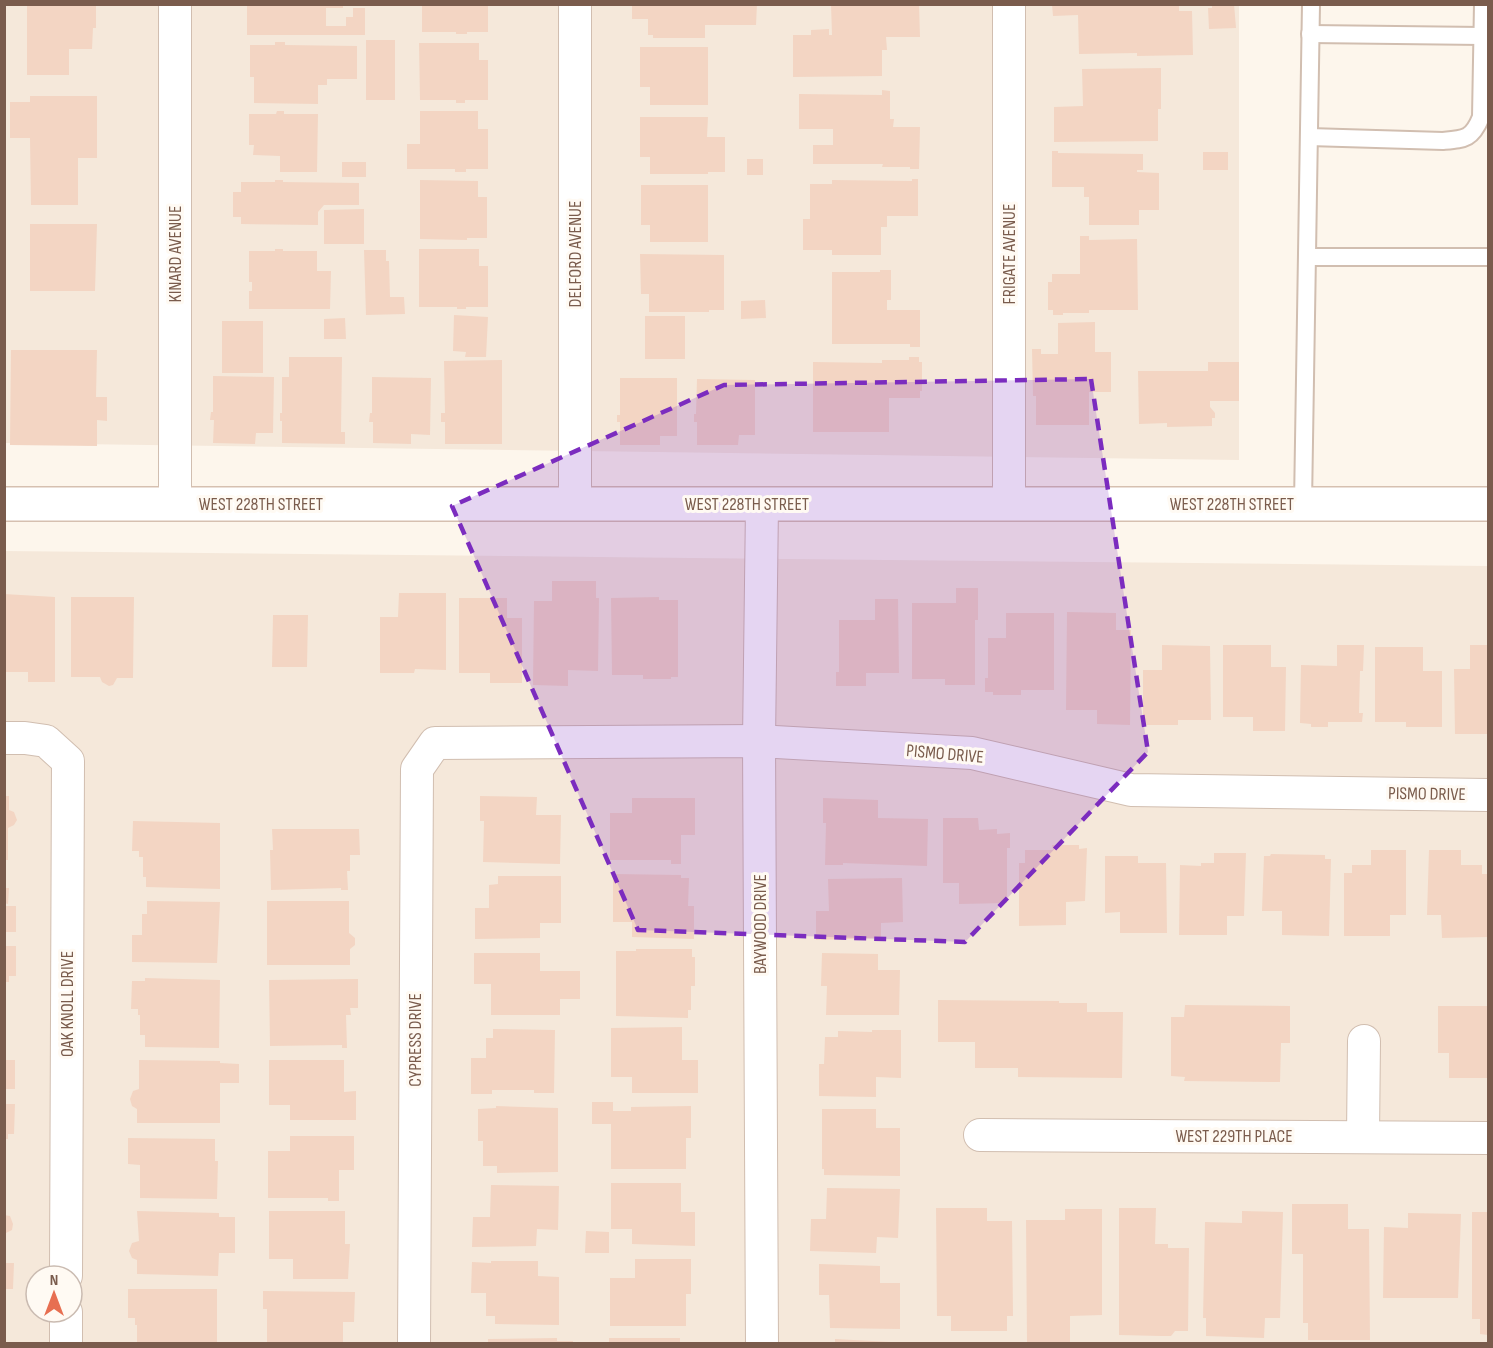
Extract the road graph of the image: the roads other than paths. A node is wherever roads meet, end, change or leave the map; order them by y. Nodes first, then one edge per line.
1 (175, 4) edge
2 (575, 4) edge
3 (1009, 4) edge
4 (1311, 4) edge
5 (1483, 4) edge
6 (1310, 34) junction
7 (1482, 36) junction
8 (1309, 137) junction
9 (1307, 257) junction
10 (1488, 257) edge
11 (4, 504) edge
12 (175, 504) junction
13 (575, 504) junction
14 (1009, 504) junction
15 (1303, 504) junction
16 (1488, 504) edge
17 (762, 505) junction
18 (4, 738) edge
19 (759, 741) junction
20 (435, 743) joint
21 (1488, 795) edge
22 (1364, 1041) dead end
23 (980, 1135) dead end
24 (1363, 1136) junction
25 (1488, 1138) edge
26 (66, 1264) edge
27 (66, 1324) edge
28 (66, 1344) edge
29 (414, 1344) edge
30 (762, 1344) edge

1 - 12 street, KINARD AVENUE
2 - 13 street, DELFORD AVENUE
3 - 14 street, FRIGATE AVENUE
4 - 6 lane
5 - 7 lane
6 - 7 lane
6 - 8 lane
7 - 8 lane
8 - 9 lane
9 - 10 lane
9 - 15 lane
11 - 12 street, WEST 228TH STREET
12 - 13 street, WEST 228TH STREET
13 - 17 street, WEST 228TH STREET
14 - 15 street, WEST 228TH STREET
14 - 17 street, WEST 228TH STREET
15 - 16 street, WEST 228TH STREET
17 - 19 street, BAYWOOD DRIVE
18 - 26 street, OAK KNOLL DRIVE
19 - 20 street, PISMO DRIVE
19 - 21 street, PISMO DRIVE
19 - 30 street, BAYWOOD DRIVE
20 - 29 street, CYPRESS DRIVE
22 - 24 street
23 - 24 street, WEST 229TH PLACE
24 - 25 street, WEST 229TH PLACE
27 - 28 street

